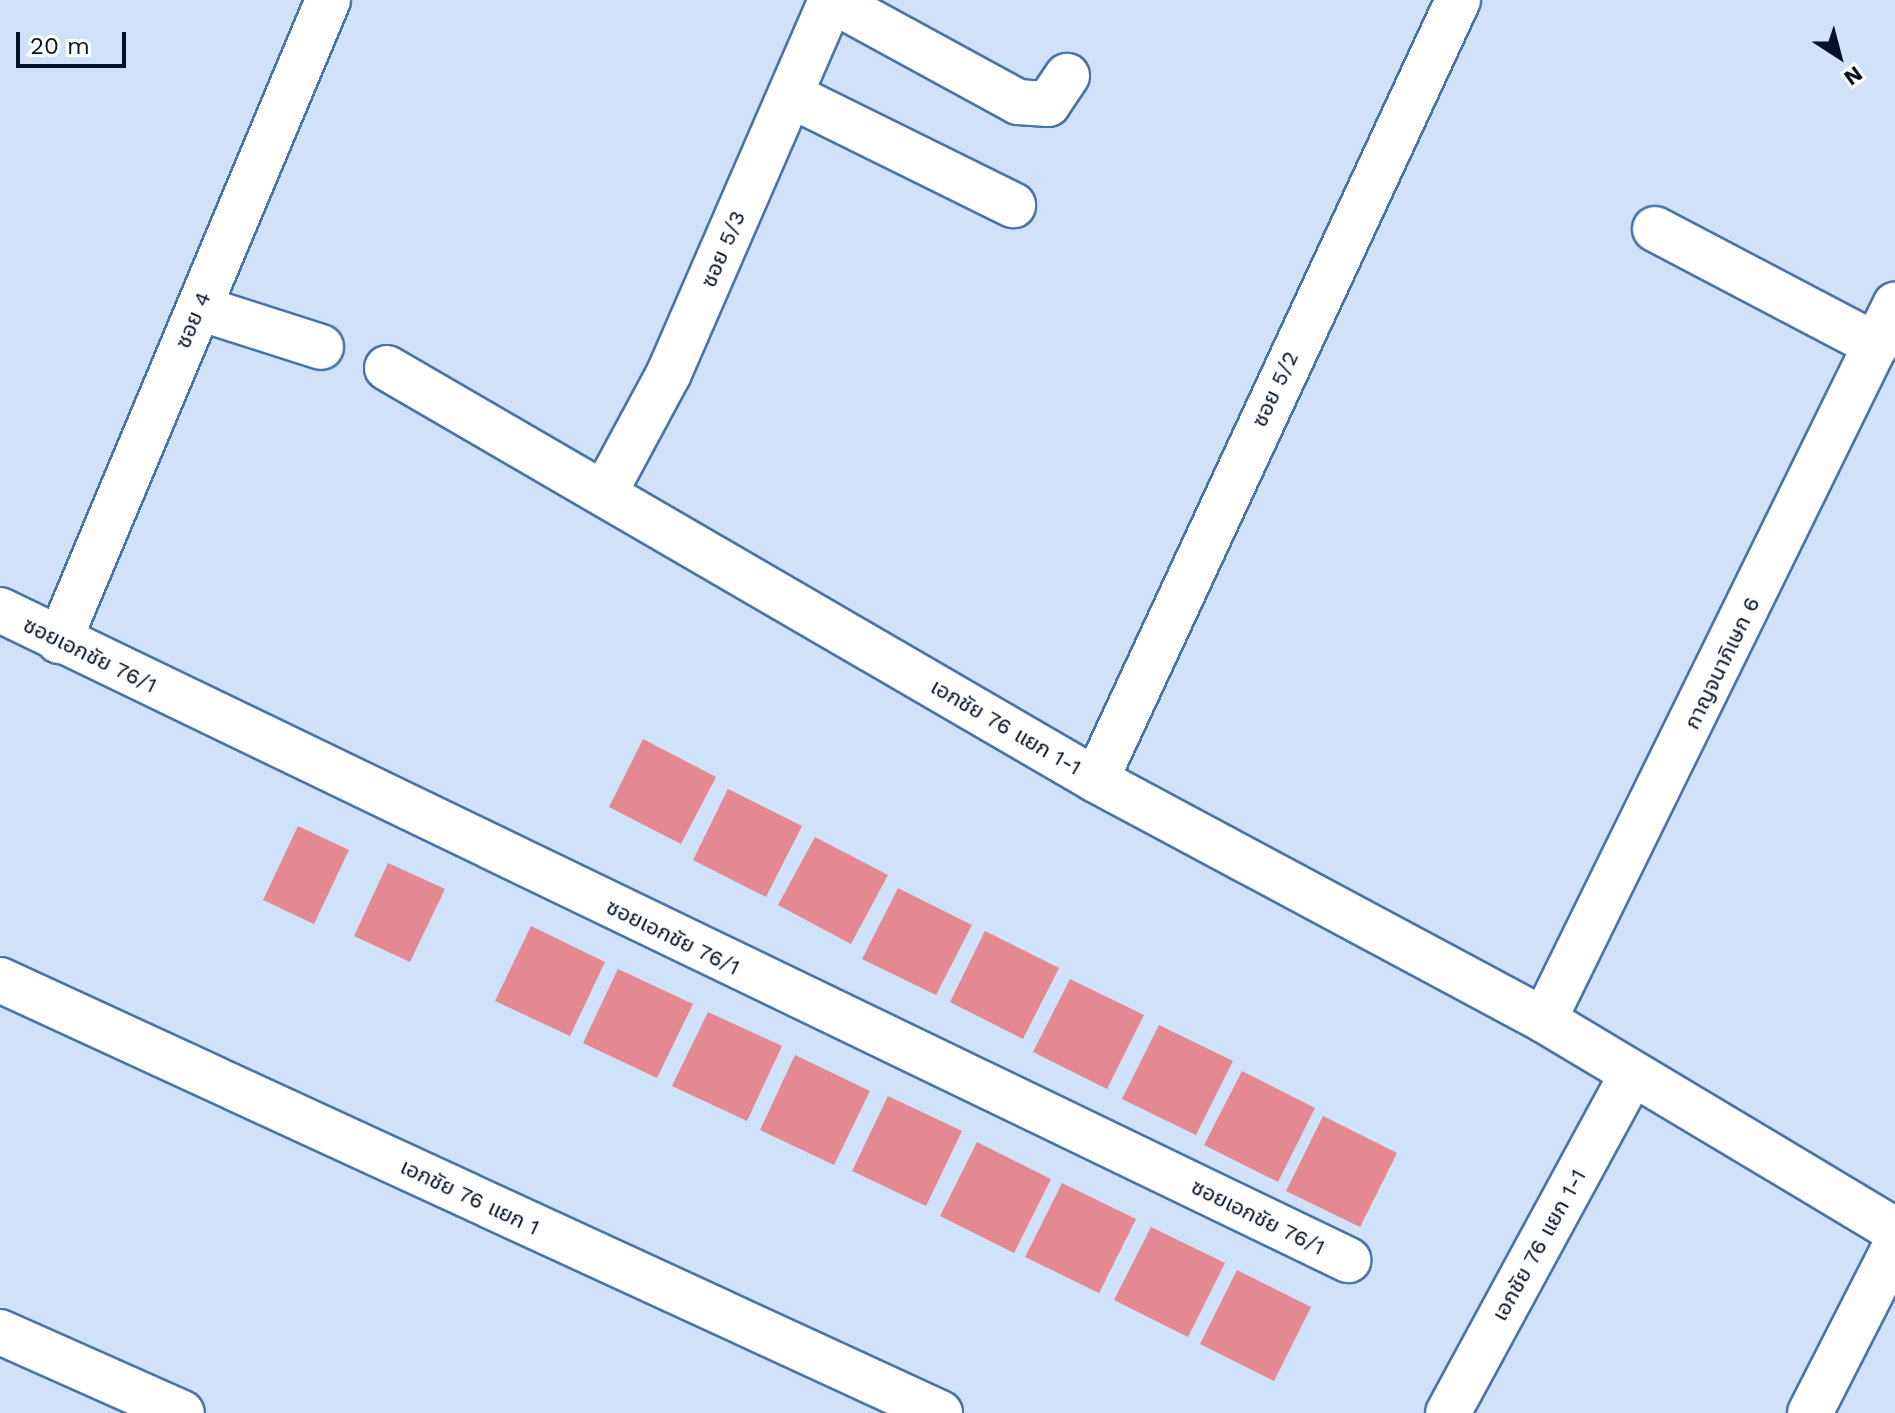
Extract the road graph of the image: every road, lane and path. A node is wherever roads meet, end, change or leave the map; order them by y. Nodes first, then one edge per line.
1 (328, 0) edge
2 (831, 0) edge
3 (1458, 0) edge
4 (1067, 76) dead end
5 (790, 95) junction
6 (1013, 205) dead end
7 (1655, 229) dead end
8 (1895, 305) edge
9 (199, 308) junction
10 (1876, 345) junction
11 (321, 347) dead end
12 (387, 368) dead end
13 (605, 492) junction
14 (0, 610) edge
15 (59, 641) junction
16 (1096, 780) junction
17 (0, 980) edge
18 (1544, 1020) junction
19 (1630, 1078) junction
20 (1893, 1253) edge
21 (1348, 1260) dead end
22 (0, 1332) edge
23 (182, 1413) edge
24 (940, 1413) edge
25 (1448, 1413) edge
26 (1810, 1413) edge

1 - 9 street, ซอย 4
2 - 4 street
2 - 5 street, ซอย 5/3
3 - 16 street, ซอย 5/2
5 - 6 street
5 - 13 street, ซอย 5/3
7 - 10 street
8 - 10 street, กาญจนาภิเษก 6
9 - 11 street
9 - 15 street, ซอย 4
10 - 18 street, กาญจนาภิเษก 6
12 - 13 street, เอกชัย 76 แยก 1-1
13 - 16 street, เอกชัย 76 แยก 1-1
14 - 15 street, ซอยเอกชัย 76/1
15 - 21 street, ซอยเอกชัย 76/1
16 - 18 street, เอกชัย 76 แยก 1-1
17 - 24 street, เอกชัย 76 แยก 1
18 - 19 street, เอกชัย 76 แยก 1-1
19 - 20 street, เอกชัย 76 แยก 1-1
19 - 25 street, เอกชัย 76 แยก 1-1
20 - 26 street
22 - 23 street

